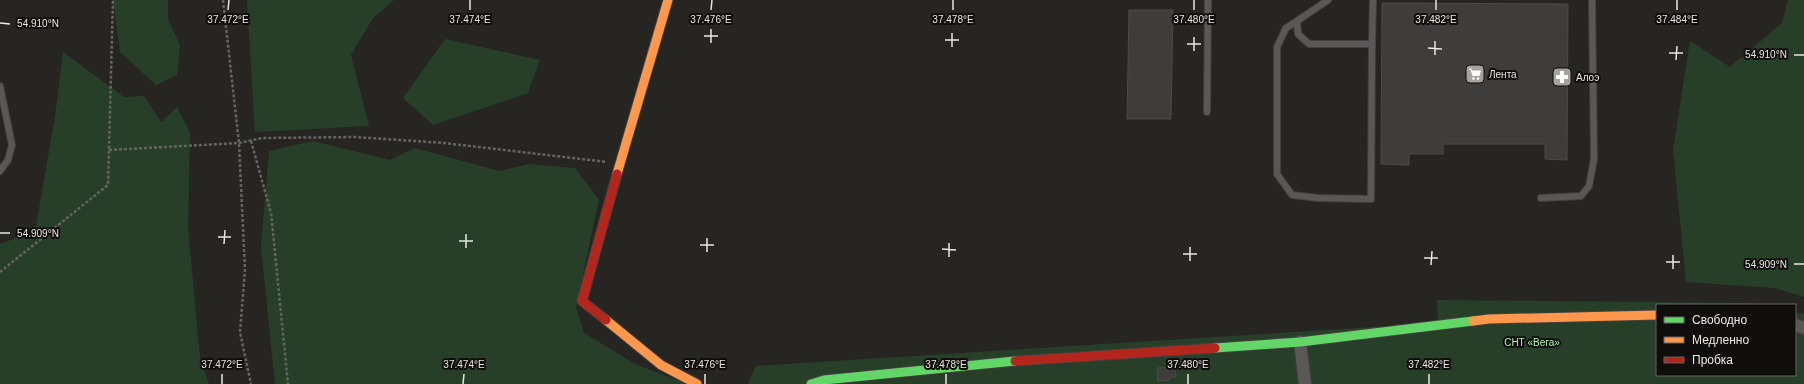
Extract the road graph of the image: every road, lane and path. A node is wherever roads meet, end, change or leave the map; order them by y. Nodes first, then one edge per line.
1 (113, 0) edge
2 (223, 0) edge
3 (668, 0) edge
4 (1208, 0) edge
5 (1328, 0) edge
6 (1373, 0) edge
7 (1592, 0) edge
8 (1297, 21) junction
9 (1372, 44) junction
10 (0, 86) edge
11 (1206, 112) dead end
12 (251, 140) junction
13 (239, 143) junction
14 (109, 150) junction
15 (620, 163) junction
16 (0, 171) edge
17 (1541, 198) dead end
18 (0, 272) edge
19 (1656, 315) edge
20 (1300, 342) junction
21 (251, 384) edge
22 (288, 384) edge
23 (697, 384) edge
24 (811, 384) edge
25 (1305, 384) edge

1 - 14 path
2 - 13 path
3 - 15 street
4 - 11 lane
5 - 8 lane
6 - 9 lane
7 - 17 lane
8 - 9 lane
8 - 9 lane
10 - 16 lane
12 - 13 path
12 - 15 path
12 - 22 path
13 - 14 path
13 - 21 path
14 - 18 path
15 - 23 street
19 - 20 street
20 - 24 street
20 - 25 street

